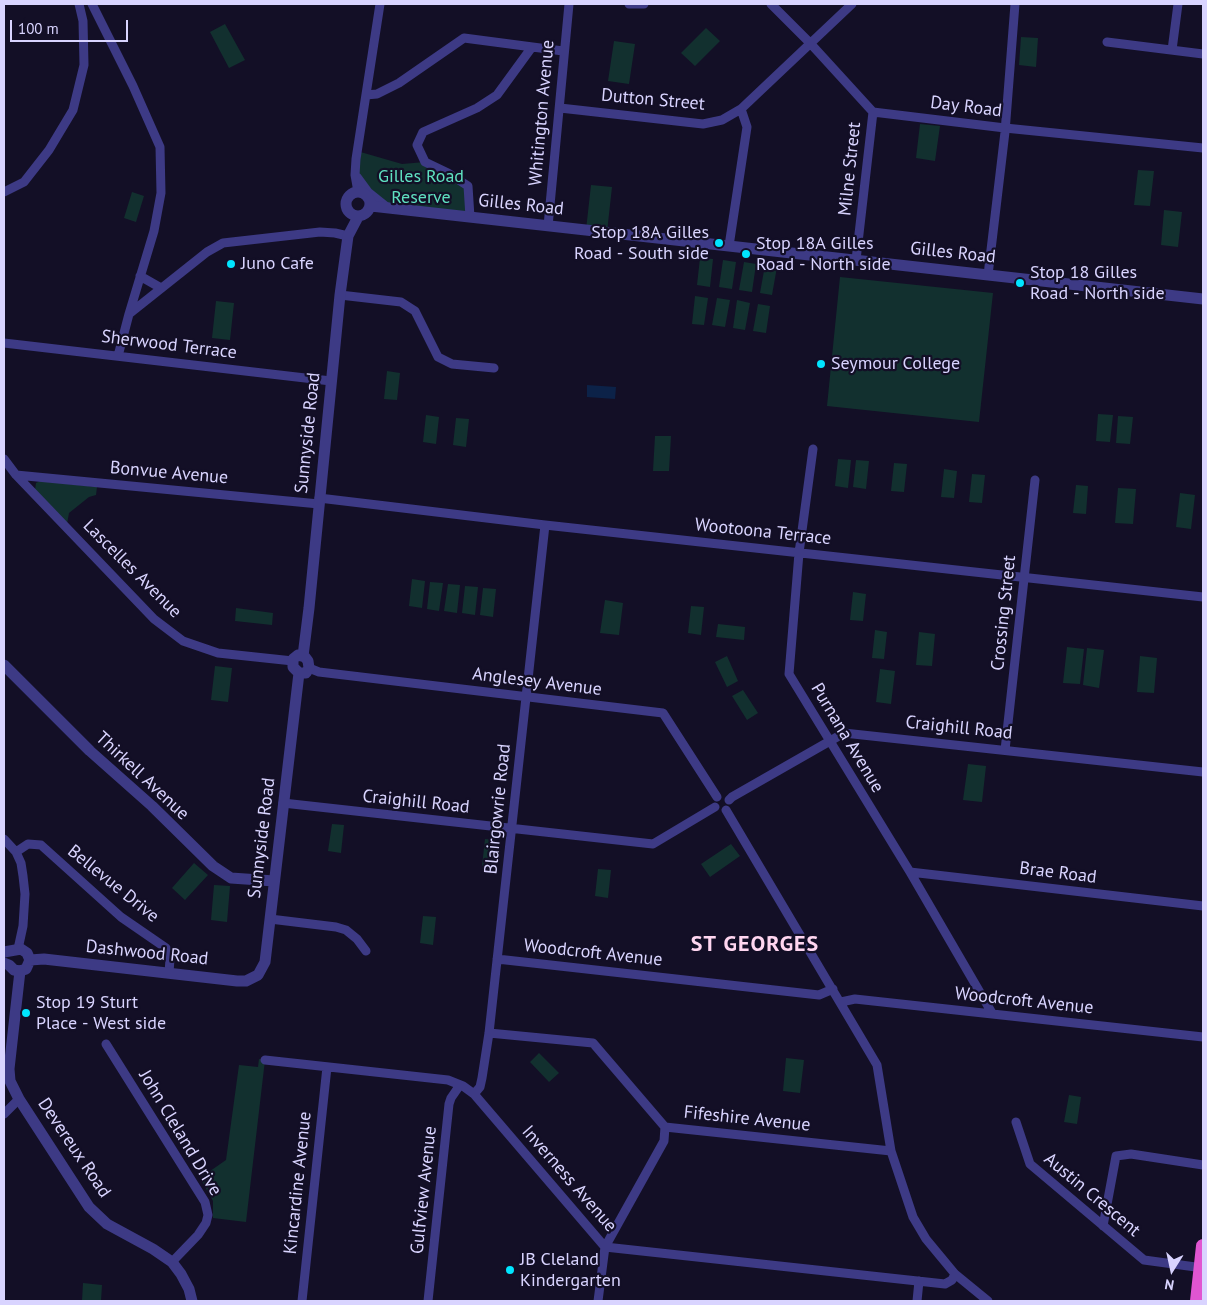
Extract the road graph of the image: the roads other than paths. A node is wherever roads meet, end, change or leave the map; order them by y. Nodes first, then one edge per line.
1 (79, 4) edge
2 (92, 4) edge
3 (380, 4) edge
4 (569, 4) edge
5 (629, 4) edge
6 (644, 4) edge
7 (771, 4) edge
8 (852, 4) edge
9 (1015, 4) edge
10 (1178, 4) edge
11 (1107, 42) dead end
12 (810, 43) junction
13 (532, 47) junction
14 (1172, 50) junction
15 (563, 51) junction
16 (1203, 54) edge
17 (366, 95) junction
18 (560, 108) junction
19 (741, 109) junction
20 (872, 112) junction
21 (1005, 128) junction
22 (1203, 148) edge
23 (355, 175) junction
24 (4, 192) edge
25 (358, 192) junction
26 (371, 206) junction
27 (388, 208) junction
28 (358, 217) junction
29 (470, 217) junction
30 (548, 226) junction
31 (348, 236) junction
32 (729, 246) junction
33 (856, 260) junction
34 (988, 275) junction
35 (140, 276) junction
36 (161, 288) junction
37 (340, 295) junction
38 (1203, 299) edge
39 (129, 314) junction
40 (4, 343) edge
41 (118, 356) junction
42 (494, 368) dead end
43 (331, 381) junction
44 (813, 449) dead end
45 (4, 459) edge
46 (16, 475) junction
47 (1035, 480) dead end
48 (319, 501) junction
49 (545, 525) junction
50 (799, 553) junction
51 (1024, 577) junction
52 (1203, 597) edge
53 (298, 658) junction
54 (4, 665) edge
55 (304, 671) junction
56 (526, 697) junction
57 (830, 740) junction
58 (1005, 750) junction
59 (1203, 772) edge
60 (717, 797) junction
61 (729, 800) junction
62 (283, 804) junction
63 (714, 807) junction
64 (726, 810) junction
65 (512, 829) junction
66 (4, 839) edge
67 (16, 852) junction
68 (910, 872) junction
69 (274, 881) junction
70 (1203, 906) edge
71 (270, 919) junction
72 (11, 951) edge
73 (366, 952) dead end
74 (498, 959) junction
75 (30, 960) junction
76 (6, 964) edge
77 (20, 971) junction
78 (169, 974) junction
79 (258, 975) joint
80 (833, 989) junction
81 (842, 1002) junction
82 (992, 1014) junction
83 (489, 1033) junction
84 (1203, 1037) edge
85 (106, 1044) dead end
86 (265, 1060) dead end
87 (327, 1067) junction
88 (460, 1085) junction
89 (474, 1094) junction
90 (20, 1099) junction
91 (4, 1114) edge
92 (1016, 1122) dead end
93 (665, 1127) junction
94 (891, 1151) junction
95 (1203, 1164) edge
96 (1103, 1226) junction
97 (1203, 1246) edge
98 (606, 1247) junction
99 (172, 1262) junction
100 (1202, 1268) edge
101 (955, 1274) junction
102 (919, 1281) junction
103 (192, 1301) edge
104 (302, 1301) edge
105 (428, 1301) edge
106 (598, 1301) edge
107 (917, 1301) edge
108 (988, 1301) edge
109 (1197, 1301) edge

1 - 24 street
2 - 35 street
3 - 17 street
4 - 15 street, Whitington Avenue
5 - 6 street
7 - 12 street
8 - 12 street, Dutton Street
9 - 21 street
10 - 14 street
11 - 14 street
12 - 19 street, Dutton Street
12 - 20 street
13 - 15 street
13 - 17 street
13 - 29 street
14 - 16 street
15 - 18 street, Whitington Avenue
17 - 23 street
18 - 19 street, Dutton Street
18 - 30 street, Whitington Avenue
19 - 32 street
20 - 21 street, Day Road
20 - 33 street, Milne Street
21 - 22 street, Day Road
21 - 34 street
23 - 25 street
23 - 27 street
25 - 26 street
25 - 28 street
26 - 27 street, Gilles Road
26 - 28 street
27 - 29 street, Gilles Road
28 - 31 street, Sunnyside Road
29 - 30 street, Gilles Road
30 - 32 street, Gilles Road
31 - 36 street
31 - 37 street, Sunnyside Road
32 - 33 street, Gilles Road
33 - 34 street, Gilles Road
34 - 38 street, Gilles Road
35 - 36 street
35 - 39 street
36 - 39 street
37 - 42 street
37 - 43 street, Sunnyside Road
39 - 41 street
40 - 41 street, Sherwood Terrace
41 - 43 street, Sherwood Terrace
43 - 48 street, Sunnyside Road
44 - 50 street, Purnana Avenue
45 - 46 street, Lascelles Avenue
46 - 48 street, Bonvue Avenue
46 - 53 street, Lascelles Avenue
47 - 51 street, Crossing Street
48 - 49 street, Wootoona Terrace
48 - 53 street, Sunnyside Road
49 - 50 street, Wootoona Terrace
49 - 56 street, Blairgowrie Road
50 - 51 street, Wootoona Terrace
50 - 57 street, Purnana Avenue
51 - 52 street, Wootoona Terrace
51 - 58 street, Crossing Street
53 - 55 street
54 - 69 street, Thirkell Avenue
55 - 56 street, Anglesey Avenue
55 - 62 street, Sunnyside Road
56 - 60 street, Anglesey Avenue
56 - 65 street, Blairgowrie Road
57 - 58 street, Craighill Road
57 - 61 street, Craighill Road
57 - 68 street, Purnana Avenue
58 - 59 street, Craighill Road
60 - 61 street
60 - 63 street
61 - 64 street
62 - 65 street, Craighill Road
62 - 69 street, Sunnyside Road
63 - 64 street
63 - 65 street, Craighill Road
64 - 80 street
65 - 74 street, Blairgowrie Road
66 - 67 street
67 - 72 street
67 - 78 street, Bellevue Drive
68 - 70 street, Brae Road
68 - 82 street, Purnana Avenue
69 - 71 street, Sunnyside Road
71 - 73 street
71 - 79 street, Sunnyside Road
72 - 75 street
72 - 76 street
74 - 80 street, Woodcroft Avenue
74 - 83 street, Blairgowrie Road
75 - 77 street
75 - 78 street, Dashwood Road
76 - 77 street
77 - 90 street, Devereux Road
78 - 79 street, Dashwood Road
80 - 81 street
81 - 82 street, Woodcroft Avenue
81 - 94 street
82 - 84 street, Woodcroft Avenue
83 - 89 street, Blairgowrie Road
83 - 93 street, Fifeshire Avenue
85 - 99 street, John Cleland Drive
86 - 87 street, Inverness Avenue
87 - 88 street, Inverness Avenue
87 - 104 street, Kincardine Avenue
88 - 89 street, Inverness Avenue
88 - 105 street, Gulfview Avenue
89 - 98 street, Inverness Avenue
90 - 91 street
90 - 99 street, Devereux Road
92 - 96 street, Austin Crescent
93 - 94 street, Fifeshire Avenue
93 - 98 street
94 - 101 street
95 - 96 street
96 - 100 street, Austin Crescent
97 - 100 highway
98 - 102 street, Inverness Avenue
98 - 106 street
99 - 103 street, Devereux Road
100 - 109 highway
101 - 102 street, Inverness Avenue
101 - 108 street
102 - 107 street

